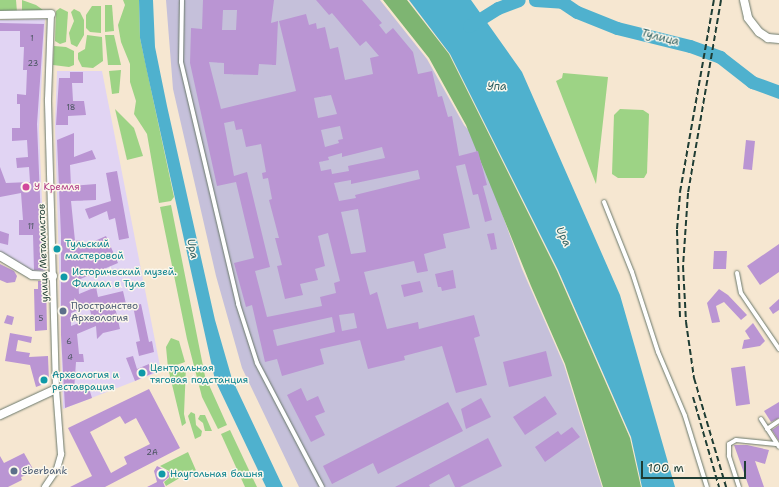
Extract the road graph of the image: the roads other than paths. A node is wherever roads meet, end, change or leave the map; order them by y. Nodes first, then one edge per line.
1 (182, 0) edge
2 (744, 0) edge
3 (52, 14) joint
4 (0, 15) edge
5 (779, 39) edge
6 (604, 202) dead end
7 (0, 256) edge
8 (737, 273) dead end
9 (53, 276) junction
10 (779, 349) edge
11 (56, 389) junction
12 (0, 414) edge
13 (761, 419) dead end
14 (779, 421) edge
15 (767, 429) junction
16 (777, 445) edge
17 (45, 487) edge
18 (322, 487) edge
19 (707, 487) edge
20 (739, 487) edge

1 - 18 lane
2 - 5 street
3 - 4 street
3 - 9 street, улица Металлистов
6 - 19 lane
7 - 9 street
8 - 10 lane
9 - 11 street, улица Металлистов
11 - 12 street
11 - 17 street, улица Металлистов
13 - 15 lane
14 - 15 lane
15 - 16 lane
16 - 20 lane

